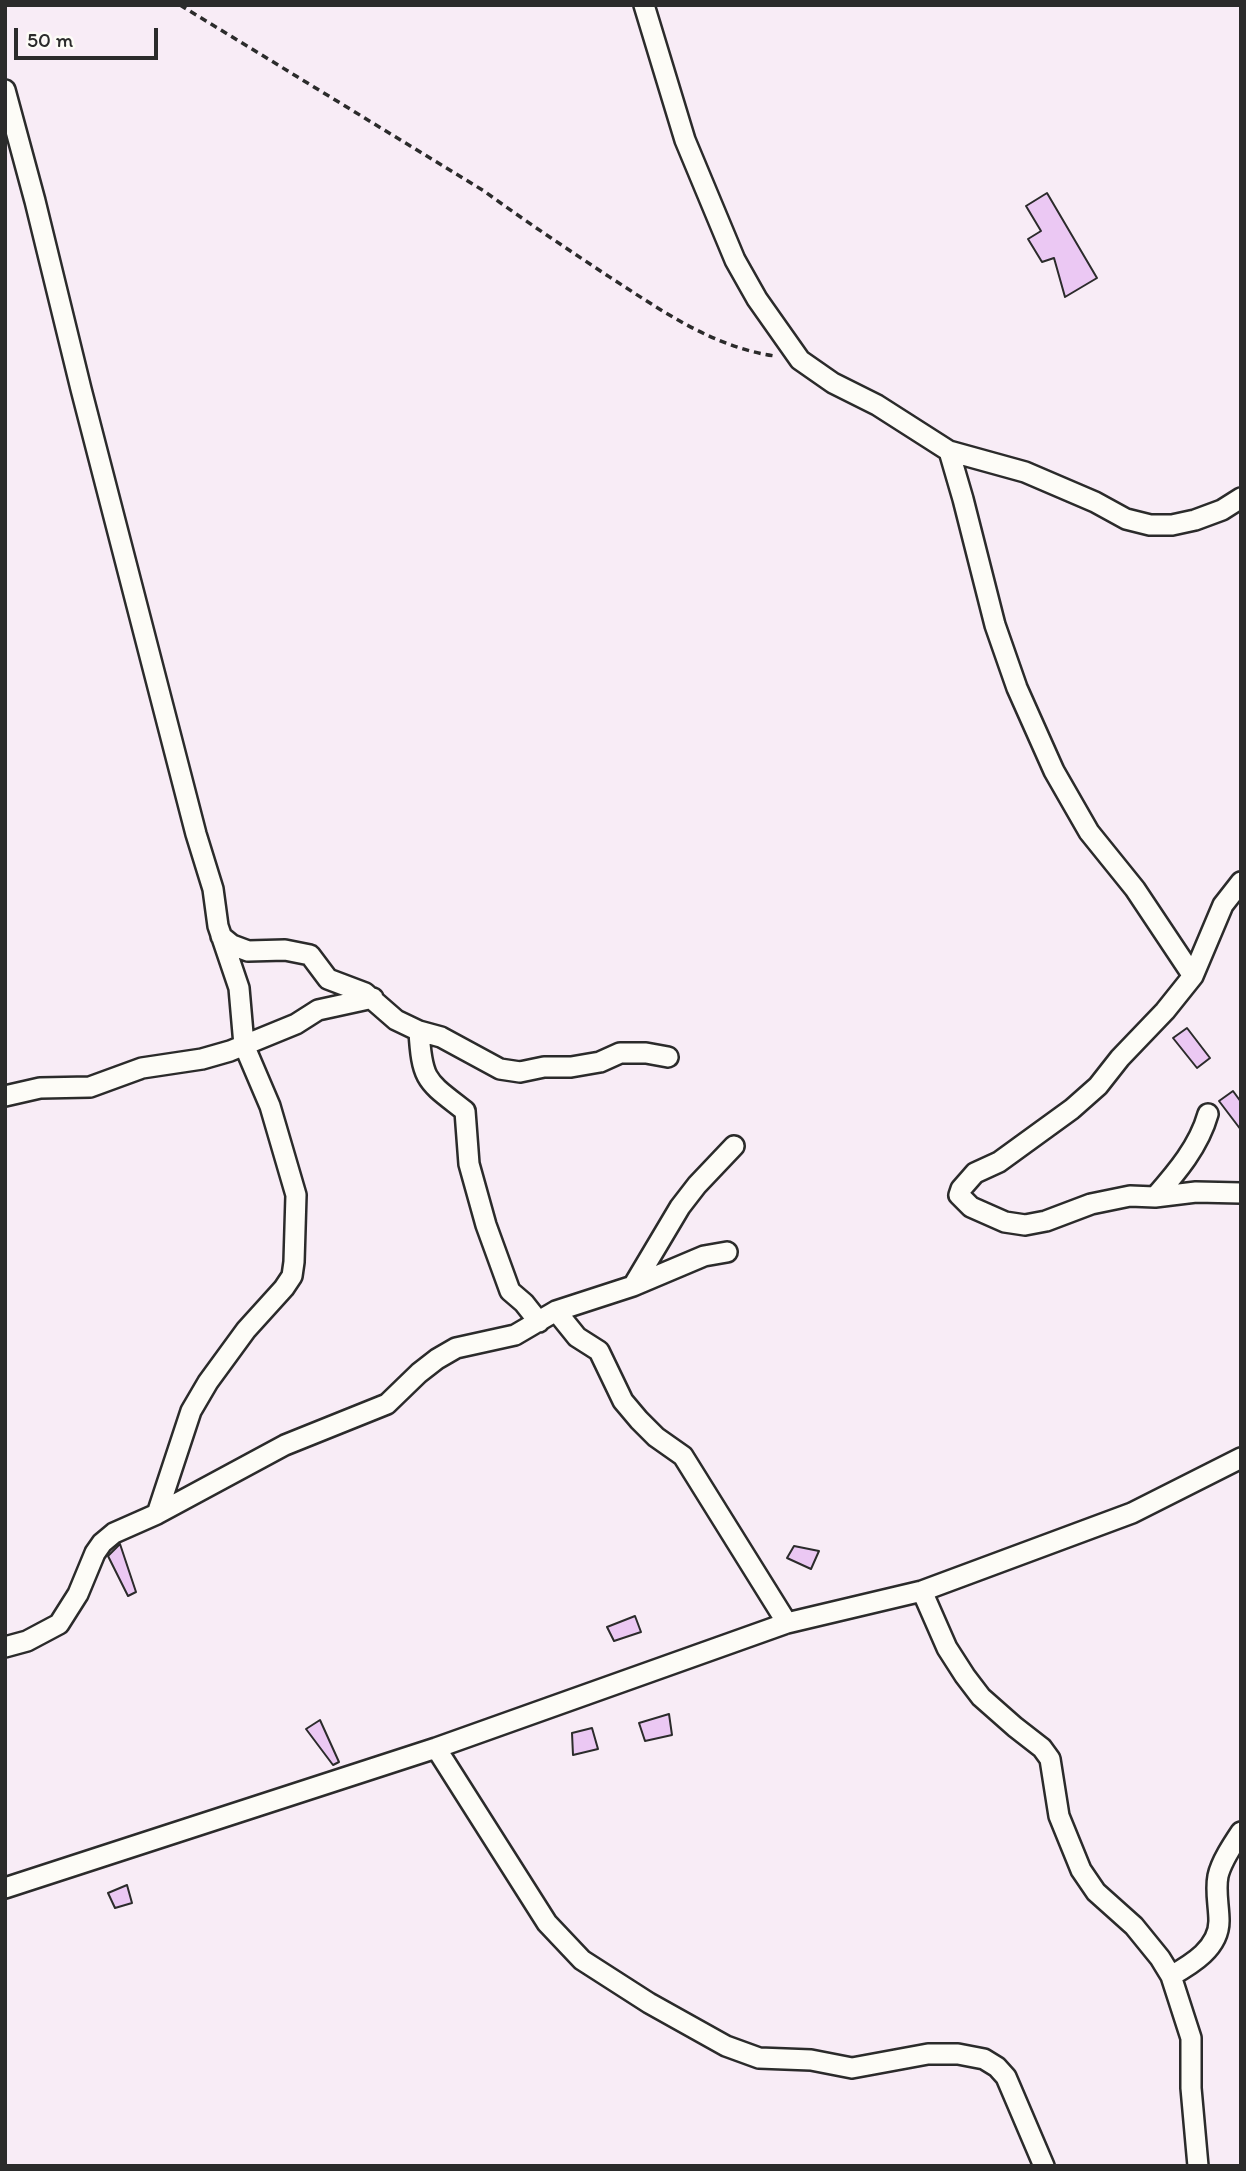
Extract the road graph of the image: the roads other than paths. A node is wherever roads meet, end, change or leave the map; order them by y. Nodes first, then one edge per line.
1 (644, 5) edge
2 (5, 90) edge
3 (949, 451) junction
4 (1241, 498) edge
5 (1241, 881) edge
6 (221, 936) junction
7 (1193, 976) junction
8 (373, 999) junction
9 (419, 1031) junction
10 (244, 1045) junction
11 (668, 1058) dead end
12 (5, 1096) edge
13 (1208, 1114) dead end
14 (734, 1146) dead end
15 (1241, 1193) edge
16 (1155, 1197) junction
17 (727, 1252) dead end
18 (633, 1286) junction
19 (556, 1311) junction
20 (539, 1322) junction
21 (1241, 1458) edge
22 (157, 1514) junction
23 (922, 1591) junction
24 (786, 1623) junction
25 (5, 1647) edge
26 (436, 1748) junction
27 (1241, 1832) edge
28 (5, 1888) edge
29 (1171, 1976) junction
30 (1044, 2166) edge
31 (1198, 2166) edge

1 - 3 street
2 - 6 street
3 - 4 street
3 - 7 street
5 - 7 street
6 - 8 street
6 - 10 street
7 - 16 street
8 - 9 street
8 - 10 street
9 - 11 street
9 - 20 street
10 - 12 street
10 - 22 street
13 - 16 street
14 - 18 street
15 - 16 street
17 - 18 street
18 - 19 street
19 - 20 street
19 - 24 street
20 - 22 street
21 - 23 street
22 - 25 street
23 - 24 street
23 - 29 street
24 - 26 street
26 - 28 street
26 - 30 street
27 - 29 street
29 - 31 street

